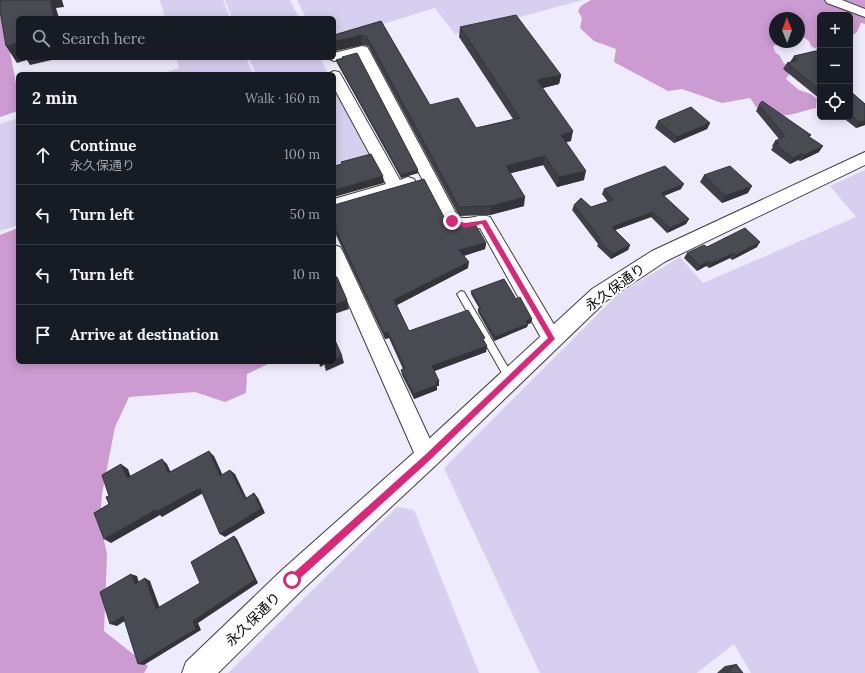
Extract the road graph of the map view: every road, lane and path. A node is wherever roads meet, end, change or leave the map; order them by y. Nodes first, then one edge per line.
1 (832, 0) edge
2 (865, 13) edge
3 (336, 56) edge
4 (330, 60) edge
5 (333, 72) edge
6 (336, 78) edge
7 (865, 158) edge
8 (430, 177) junction
9 (396, 187) junction
10 (336, 204) edge
11 (336, 256) edge
12 (462, 294) dead end
13 (552, 339) junction
14 (510, 379) junction
15 (427, 457) junction
16 (197, 673) edge

1 - 2 street
3 - 8 street
4 - 5 street
6 - 9 street
7 - 13 street, 永久保通り
8 - 9 street
8 - 13 street
9 - 10 street
11 - 15 street
12 - 14 lane
13 - 14 street, 永久保通り
14 - 15 street, 永久保通り
15 - 16 street, 永久保通り

